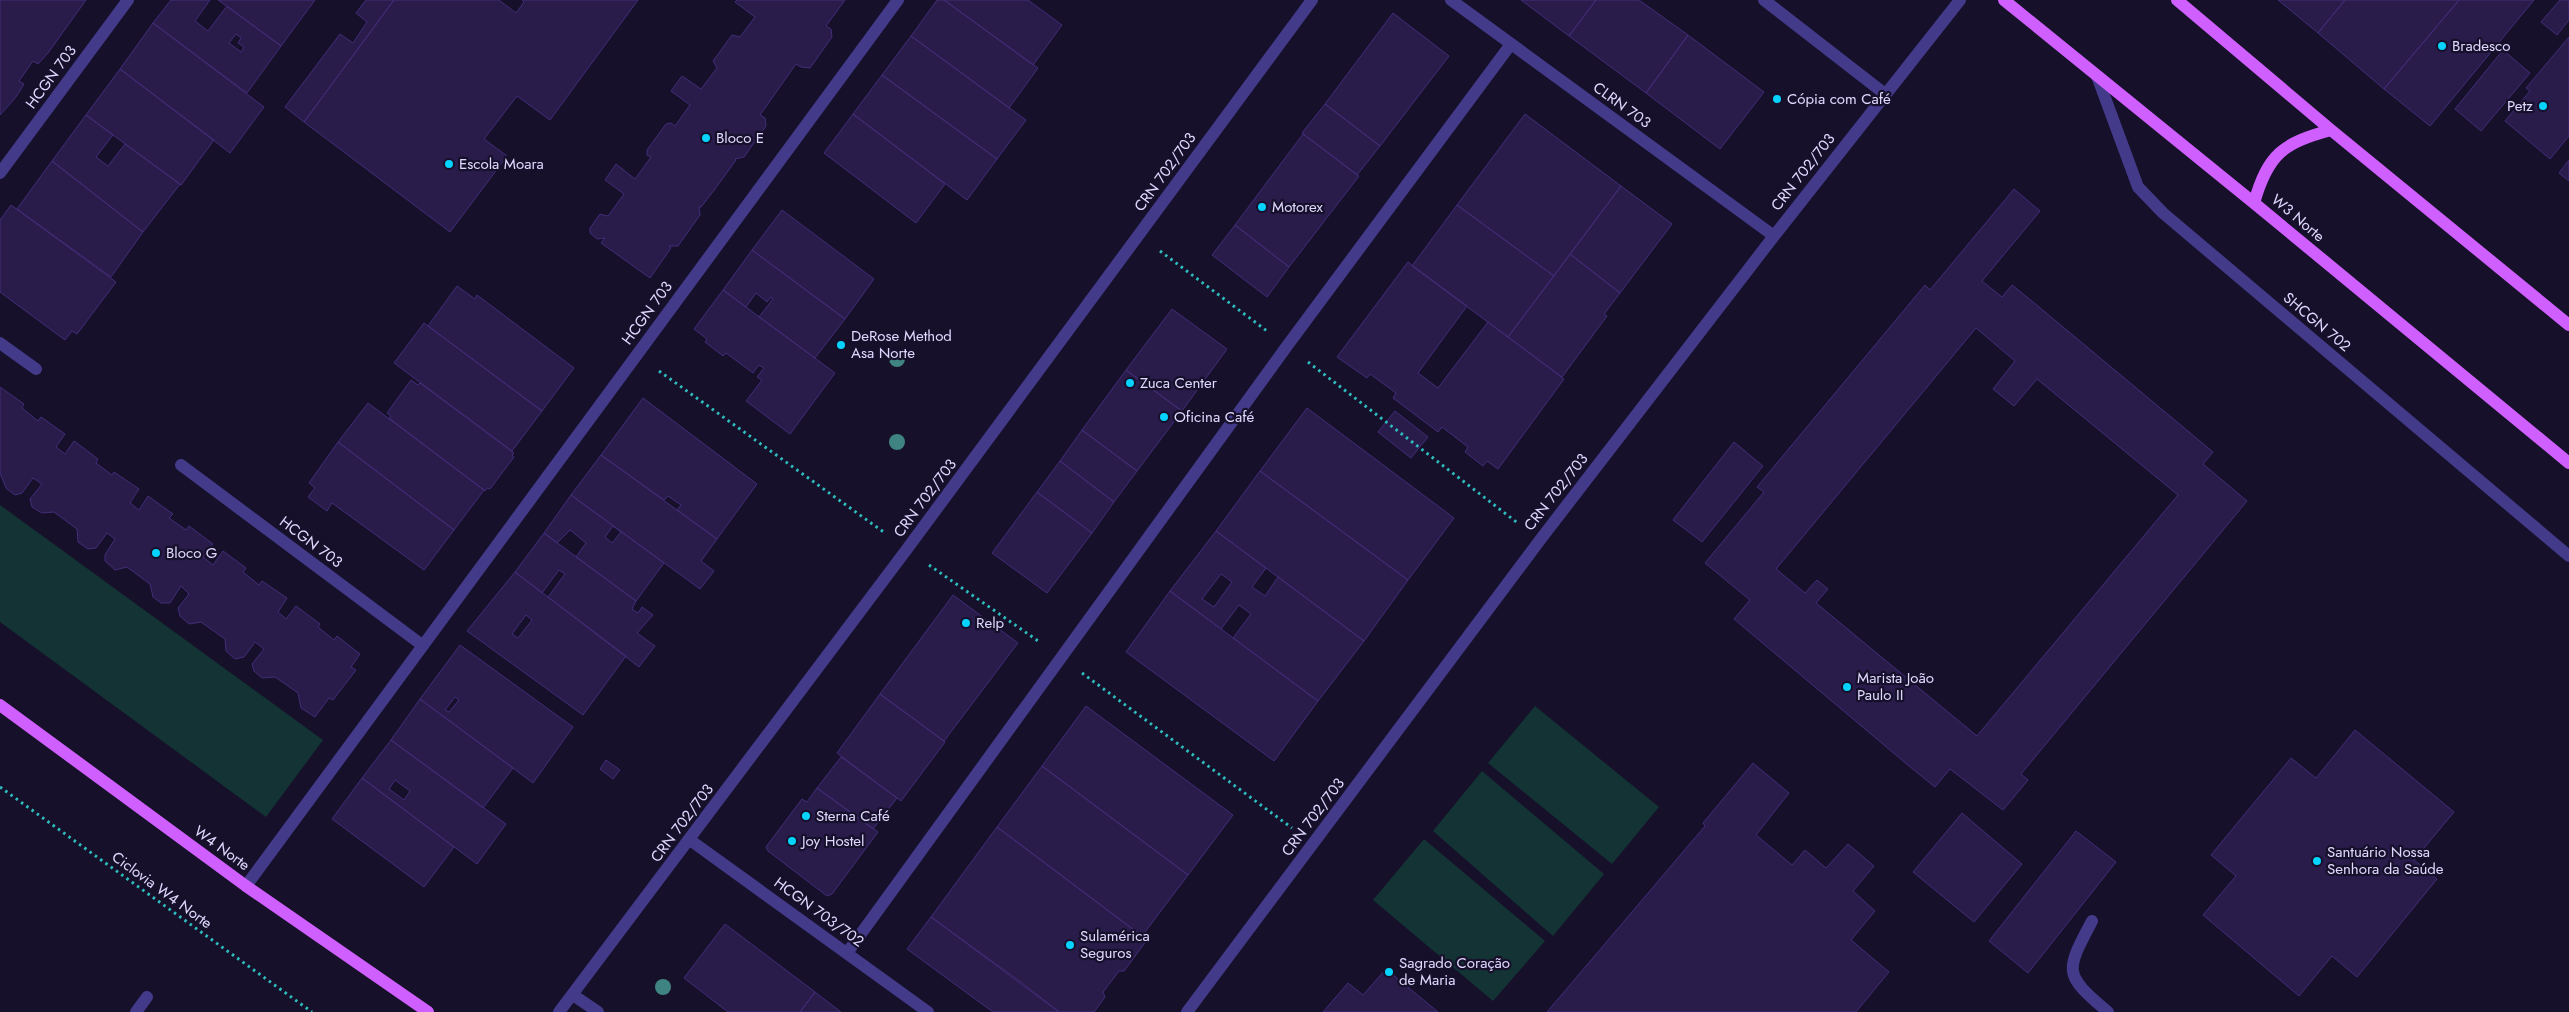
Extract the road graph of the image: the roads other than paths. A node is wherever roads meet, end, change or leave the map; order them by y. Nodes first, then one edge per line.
1 (128, 0) edge
2 (898, 0) edge
3 (1312, 0) edge
4 (1451, 0) edge
5 (1764, 0) edge
6 (1960, 0) edge
7 (2004, 0) edge
8 (2177, 0) edge
9 (1511, 44) junction
10 (2097, 76) junction
11 (1885, 94) junction
12 (2331, 130) junction
13 (0, 173) edge
14 (2254, 203) junction
15 (1774, 236) junction
16 (2569, 325) edge
17 (0, 343) edge
18 (36, 368) dead end
19 (2569, 463) edge
20 (181, 465) dead end
21 (2569, 556) edge
22 (422, 645) junction
23 (0, 705) edge
24 (690, 840) junction
25 (246, 886) junction
26 (2092, 921) dead end
27 (847, 953) junction
28 (573, 995) junction
29 (147, 998) dead end
30 (136, 1012) edge
31 (428, 1012) edge
32 (559, 1012) edge
33 (598, 1012) edge
34 (928, 1012) edge
35 (1187, 1012) edge
36 (2108, 1012) edge

1 - 13 street, HCGN 703
2 - 22 street, HCGN 703
3 - 24 street, CRN 702/703
4 - 9 street, CLRN 703
5 - 11 street
6 - 11 street, CRN 702/703
7 - 10 main road, W3 Norte
8 - 12 main road
9 - 15 street, CLRN 703
9 - 27 street
10 - 14 main road, W3 Norte
10 - 21 street, SHCGN 702
11 - 15 street, CRN 702/703
12 - 14 main road
12 - 16 main road
14 - 19 main road, W3 Norte
15 - 35 street, CRN 702/703
17 - 18 street
20 - 22 street, HCGN 703
22 - 25 street, HCGN 703
23 - 25 main road, W4 Norte
24 - 27 street, HCGN 703/702
24 - 28 street, CRN 702/703
25 - 31 main road, W4 Norte
26 - 36 street
27 - 34 street, HCGN 703/702
28 - 32 street, CRN 702/703
28 - 33 street
29 - 30 street

